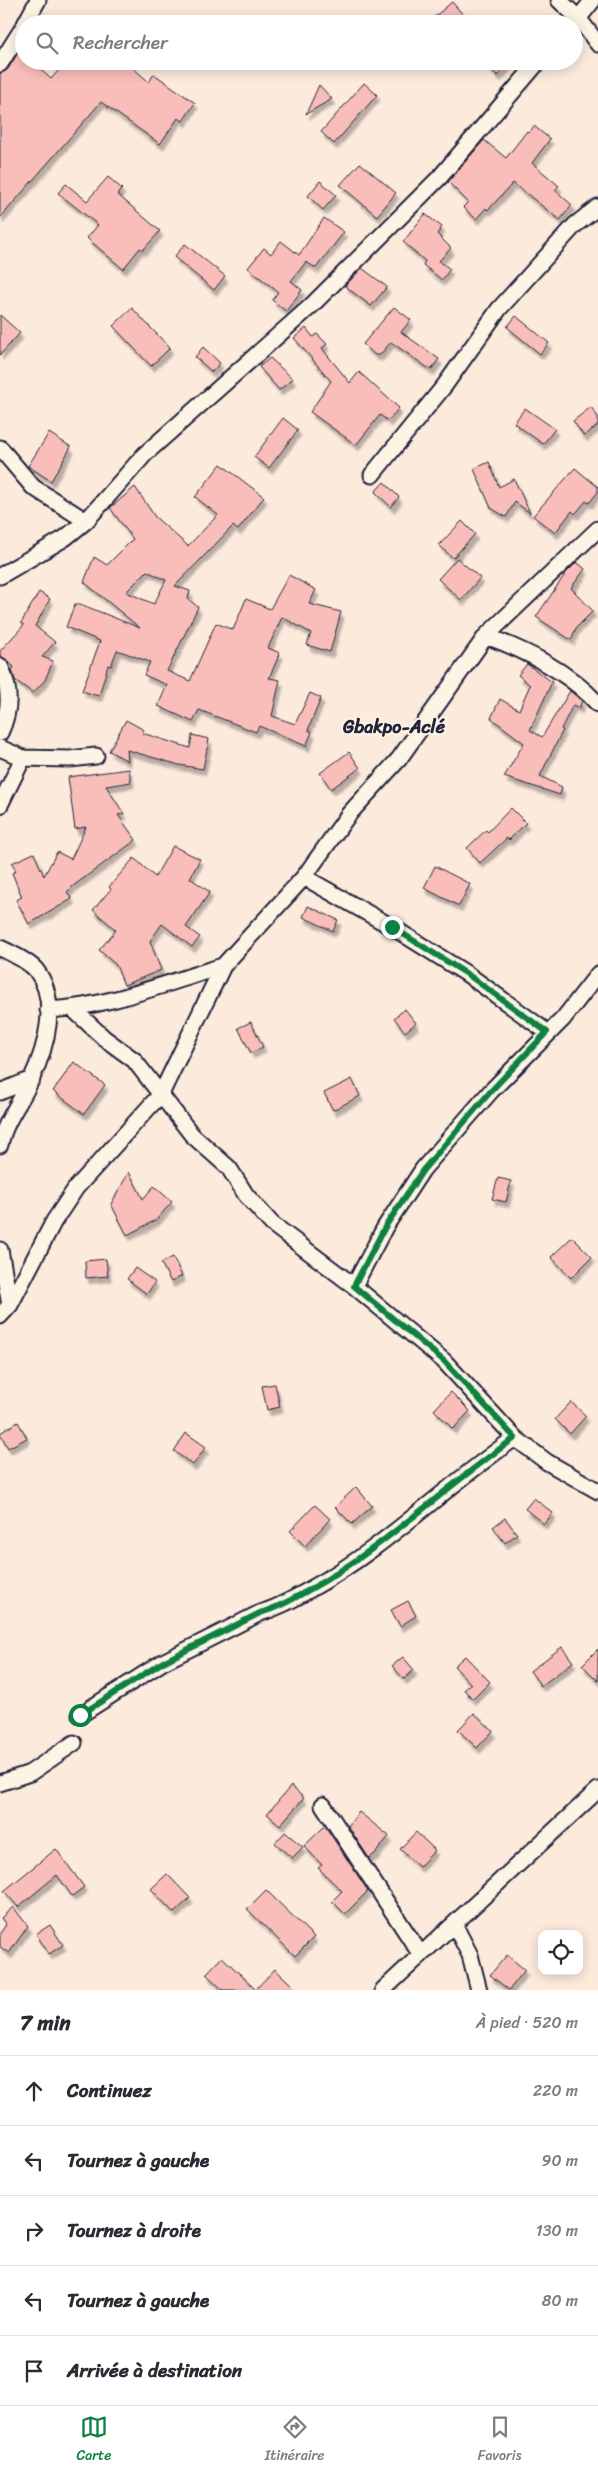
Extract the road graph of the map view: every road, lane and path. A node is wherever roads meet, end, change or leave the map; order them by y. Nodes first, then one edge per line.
1 (38, 0) edge
2 (559, 0) edge
3 (593, 0) edge
4 (30, 15) edge
5 (572, 15) edge
6 (582, 15) edge
7 (583, 28) edge
8 (15, 40) edge
9 (598, 44) edge
10 (0, 64) edge
11 (531, 70) edge
12 (598, 207) edge
13 (0, 448) edge
14 (372, 474) dead end
15 (86, 521) junction
16 (598, 529) edge
17 (0, 576) edge
18 (486, 636) junction
19 (0, 666) edge
20 (598, 704) edge
21 (0, 732) edge
22 (0, 748) edge
23 (96, 756) dead end
24 (23, 758) junction
25 (0, 805) edge
26 (304, 876) junction
27 (0, 948) edge
28 (223, 966) junction
29 (598, 974) edge
30 (72, 1009) junction
31 (48, 1010) junction
32 (547, 1032) junction
33 (32, 1079) junction
34 (0, 1092) edge
35 (160, 1094) junction
36 (0, 1145) edge
37 (0, 1250) edge
38 (354, 1286) junction
39 (5, 1311) edge
40 (515, 1438) junction
41 (598, 1491) edge
42 (80, 1715) dead end
43 (74, 1744) dead end
44 (0, 1783) edge
45 (597, 1793) edge
46 (323, 1805) dead end
47 (454, 1924) junction
48 (421, 1955) junction
49 (384, 1990) edge
50 (479, 1990) edge

1 - 4 street
2 - 5 street
3 - 6 street
7 - 9 street
8 - 10 street
11 - 15 street
12 - 14 street
13 - 15 street
15 - 17 street
16 - 18 street
18 - 20 street
18 - 26 street
19 - 21 street
22 - 24 street
23 - 24 street
24 - 25 street
26 - 28 street
26 - 32 street
27 - 31 street
28 - 30 street
28 - 35 street
29 - 32 street
30 - 31 street
30 - 35 street
31 - 33 street
32 - 38 street
33 - 34 street
33 - 36 street
35 - 38 street
35 - 39 street
37 - 39 street
38 - 40 street
40 - 41 street
40 - 42 street
43 - 44 street
45 - 47 street
46 - 48 street
47 - 48 street
47 - 50 street
48 - 49 street

